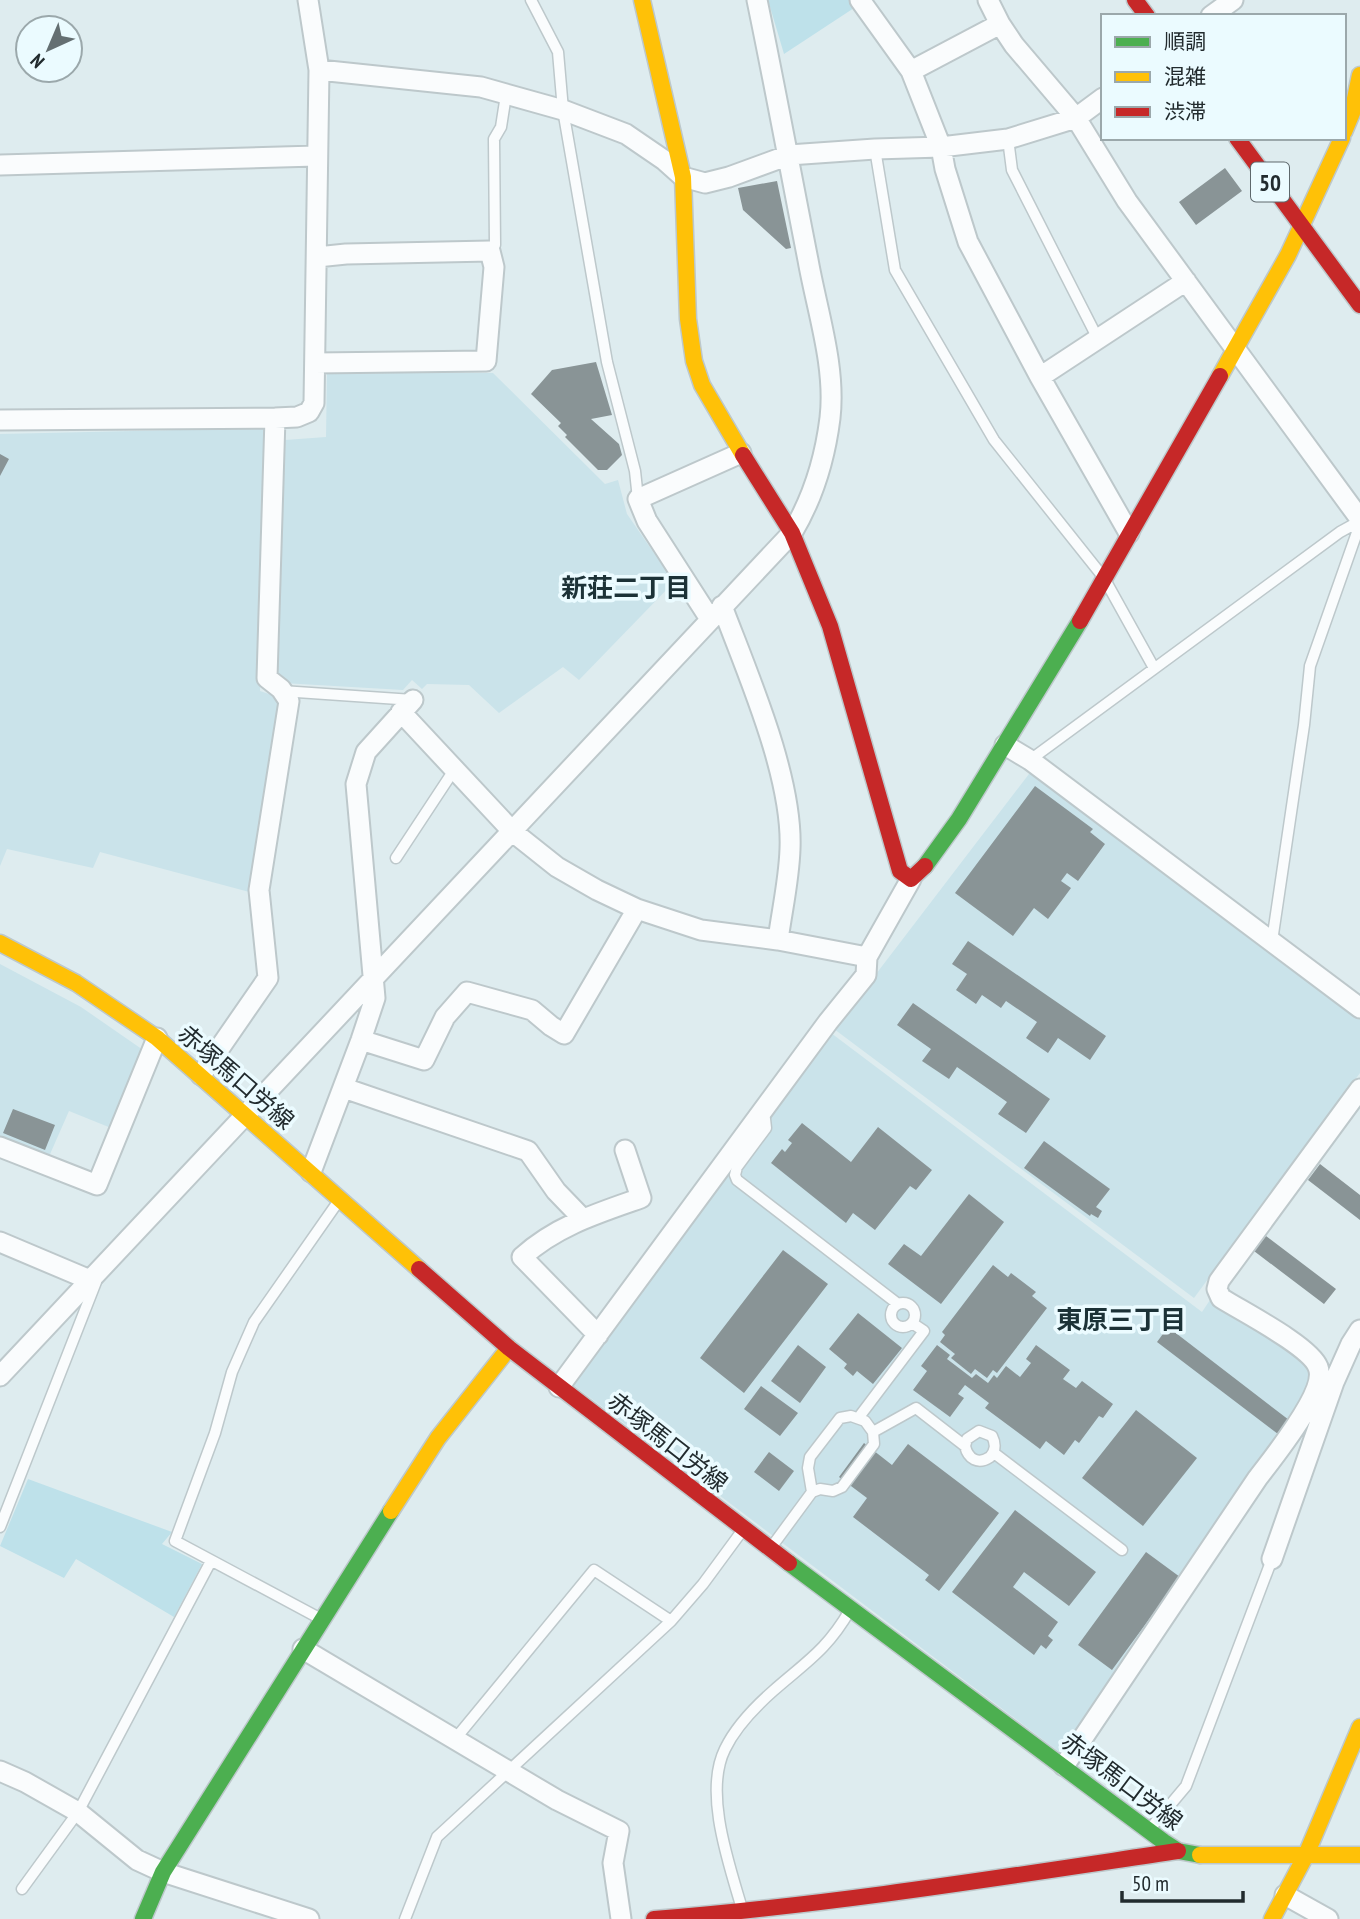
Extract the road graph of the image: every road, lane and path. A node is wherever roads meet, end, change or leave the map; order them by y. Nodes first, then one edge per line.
1 (308, 0) edge
2 (531, 0) edge
3 (642, 0) edge
4 (757, 0) edge
5 (860, 0) edge
6 (988, 0) edge
7 (1233, 0) edge
8 (1214, 14) edge
9 (1000, 24) junction
10 (319, 70) junction
11 (911, 71) junction
12 (1360, 75) edge
13 (506, 95) junction
14 (1101, 99) edge
15 (563, 110) junction
16 (1357, 116) edge
17 (1076, 118) junction
18 (1008, 139) junction
19 (1238, 140) edge
20 (1341, 140) edge
21 (942, 147) junction
22 (875, 149) junction
23 (789, 155) junction
24 (316, 156) junction
25 (0, 165) edge
26 (683, 177) junction
27 (1303, 227) junction
28 (490, 251) junction
29 (317, 257) junction
30 (1186, 281) junction
31 (1360, 305) edge
32 (1098, 339) junction
33 (1235, 348) junction
34 (315, 363) junction
35 (1040, 377) junction
36 (275, 418) junction
37 (0, 420) edge
38 (741, 453) junction
39 (638, 499) junction
40 (1360, 522) edge
41 (792, 533) junction
42 (1129, 533) junction
43 (1104, 578) junction
44 (716, 613) junction
45 (1154, 668) junction
46 (282, 691) junction
47 (407, 706) junction
48 (1005, 746) junction
49 (1030, 760) junction
50 (454, 770) junction
51 (513, 832) junction
52 (396, 858) dead end
53 (911, 879) junction
54 (637, 909) junction
55 (778, 940) junction
56 (1272, 941) junction
57 (0, 943) edge
58 (867, 957) junction
59 (372, 981) junction
60 (1360, 1008) edge
61 (157, 1038) junction
62 (361, 1040) junction
63 (201, 1075) junction
64 (344, 1088) junction
65 (1360, 1090) edge
66 (245, 1115) junction
67 (760, 1115) junction
68 (0, 1147) edge
69 (625, 1150) dead end
70 (311, 1172) junction
71 (341, 1198) junction
72 (582, 1218) junction
73 (0, 1242) edge
74 (90, 1280) junction
75 (898, 1304) junction
76 (912, 1322) junction
77 (1360, 1330) edge
78 (598, 1335) junction
79 (509, 1348) junction
80 (0, 1376) edge
81 (559, 1387) junction
82 (859, 1417) junction
83 (873, 1432) junction
84 (965, 1446) junction
85 (993, 1453) junction
86 (812, 1492) junction
87 (0, 1527) edge
88 (743, 1529) junction
89 (770, 1549) junction
90 (1122, 1550) dead end
91 (1272, 1559) joint
92 (211, 1561) junction
93 (851, 1609) junction
94 (321, 1619) junction
95 (671, 1621) junction
96 (303, 1649) junction
97 (1360, 1727) edge
98 (456, 1738) junction
99 (1063, 1766) junction
100 (509, 1771) junction
101 (0, 1772) edge
102 (78, 1812) junction
103 (1147, 1831) junction
104 (1178, 1851) junction
105 (1306, 1855) junction
106 (1360, 1855) edge
107 (163, 1872) junction
108 (22, 1889) dead end
109 (1285, 1895) junction
110 (744, 1915) edge
111 (143, 1919) edge
112 (309, 1919) edge
113 (405, 1919) edge
114 (621, 1919) edge
115 (654, 1919) edge
116 (1272, 1919) edge
117 (1328, 1919) edge

1 - 10 street
2 - 15 lane
3 - 26 main road
4 - 23 street
5 - 11 street
6 - 9 street
7 - 8 street
9 - 11 street
9 - 17 street
10 - 13 street
10 - 24 street
11 - 21 street
12 - 16 main road
13 - 15 street
13 - 28 lane
14 - 17 street
15 - 26 street
15 - 39 lane
17 - 18 street
17 - 30 street
18 - 21 street
18 - 32 lane
19 - 27 main road, 50
20 - 27 main road
21 - 22 street
21 - 35 street
22 - 23 street
22 - 43 lane
23 - 26 street
23 - 41 street
24 - 25 street
24 - 29 street
26 - 38 main road
27 - 31 main road, 50
27 - 33 main road
28 - 29 street
28 - 34 street
29 - 34 street
30 - 32 street
30 - 33 street
32 - 35 street
33 - 40 street
33 - 42 main road
34 - 36 street
35 - 42 street
36 - 37 street
36 - 46 street
38 - 39 street
38 - 41 main road
39 - 44 street
40 - 45 lane
40 - 56 lane
41 - 44 street
41 - 53 main road
42 - 43 main road
43 - 45 lane
43 - 48 main road
44 - 51 street
44 - 55 street
45 - 49 lane
46 - 47 lane
46 - 63 street
47 - 50 street
47 - 59 street
48 - 49 street
48 - 53 main road
49 - 56 street
50 - 51 street
50 - 52 lane
51 - 54 street
51 - 59 street
53 - 58 street
54 - 55 street
54 - 62 street
55 - 58 street
56 - 60 street
57 - 61 main road, 赤塚馬口労線
58 - 67 street
59 - 62 street
59 - 66 street
61 - 63 main road, 赤塚馬口労線
61 - 68 street
62 - 64 street
63 - 66 main road, 赤塚馬口労線
64 - 70 street
64 - 72 street
65 - 99 street
66 - 70 main road, 赤塚馬口労線
66 - 74 street
67 - 75 lane
67 - 78 street
69 - 72 street
70 - 71 main road, 赤塚馬口労線
71 - 79 main road, 赤塚馬口労線
71 - 92 lane
72 - 78 street
73 - 74 street
74 - 80 street
74 - 87 lane
75 - 76 lane
75 - 76 lane
76 - 82 lane
77 - 91 street
78 - 81 street
79 - 81 main road, 赤塚馬口労線
79 - 94 main road
81 - 88 main road, 赤塚馬口労線
82 - 83 lane
82 - 86 lane
83 - 84 lane
83 - 86 lane
84 - 85 lane
84 - 85 lane
85 - 90 lane
86 - 89 lane
88 - 89 main road, 赤塚馬口労線
88 - 95 lane
89 - 93 main road, 赤塚馬口労線
91 - 103 lane
92 - 94 lane
92 - 102 lane
93 - 99 main road, 赤塚馬口労線
93 - 110 lane
94 - 96 main road
95 - 98 lane
95 - 100 lane
96 - 98 street
96 - 107 main road
97 - 105 main road
98 - 100 street
99 - 103 main road, 赤塚馬口労線
100 - 113 lane
100 - 114 street
101 - 102 street
102 - 107 street
102 - 108 lane
103 - 104 main road, 赤塚馬口労線
104 - 105 main road, 赤塚馬口労線
104 - 110 main road
105 - 106 main road, 赤塚馬口労線
105 - 109 main road
107 - 111 main road
107 - 112 street
109 - 116 main road
109 - 117 street
110 - 115 main road

